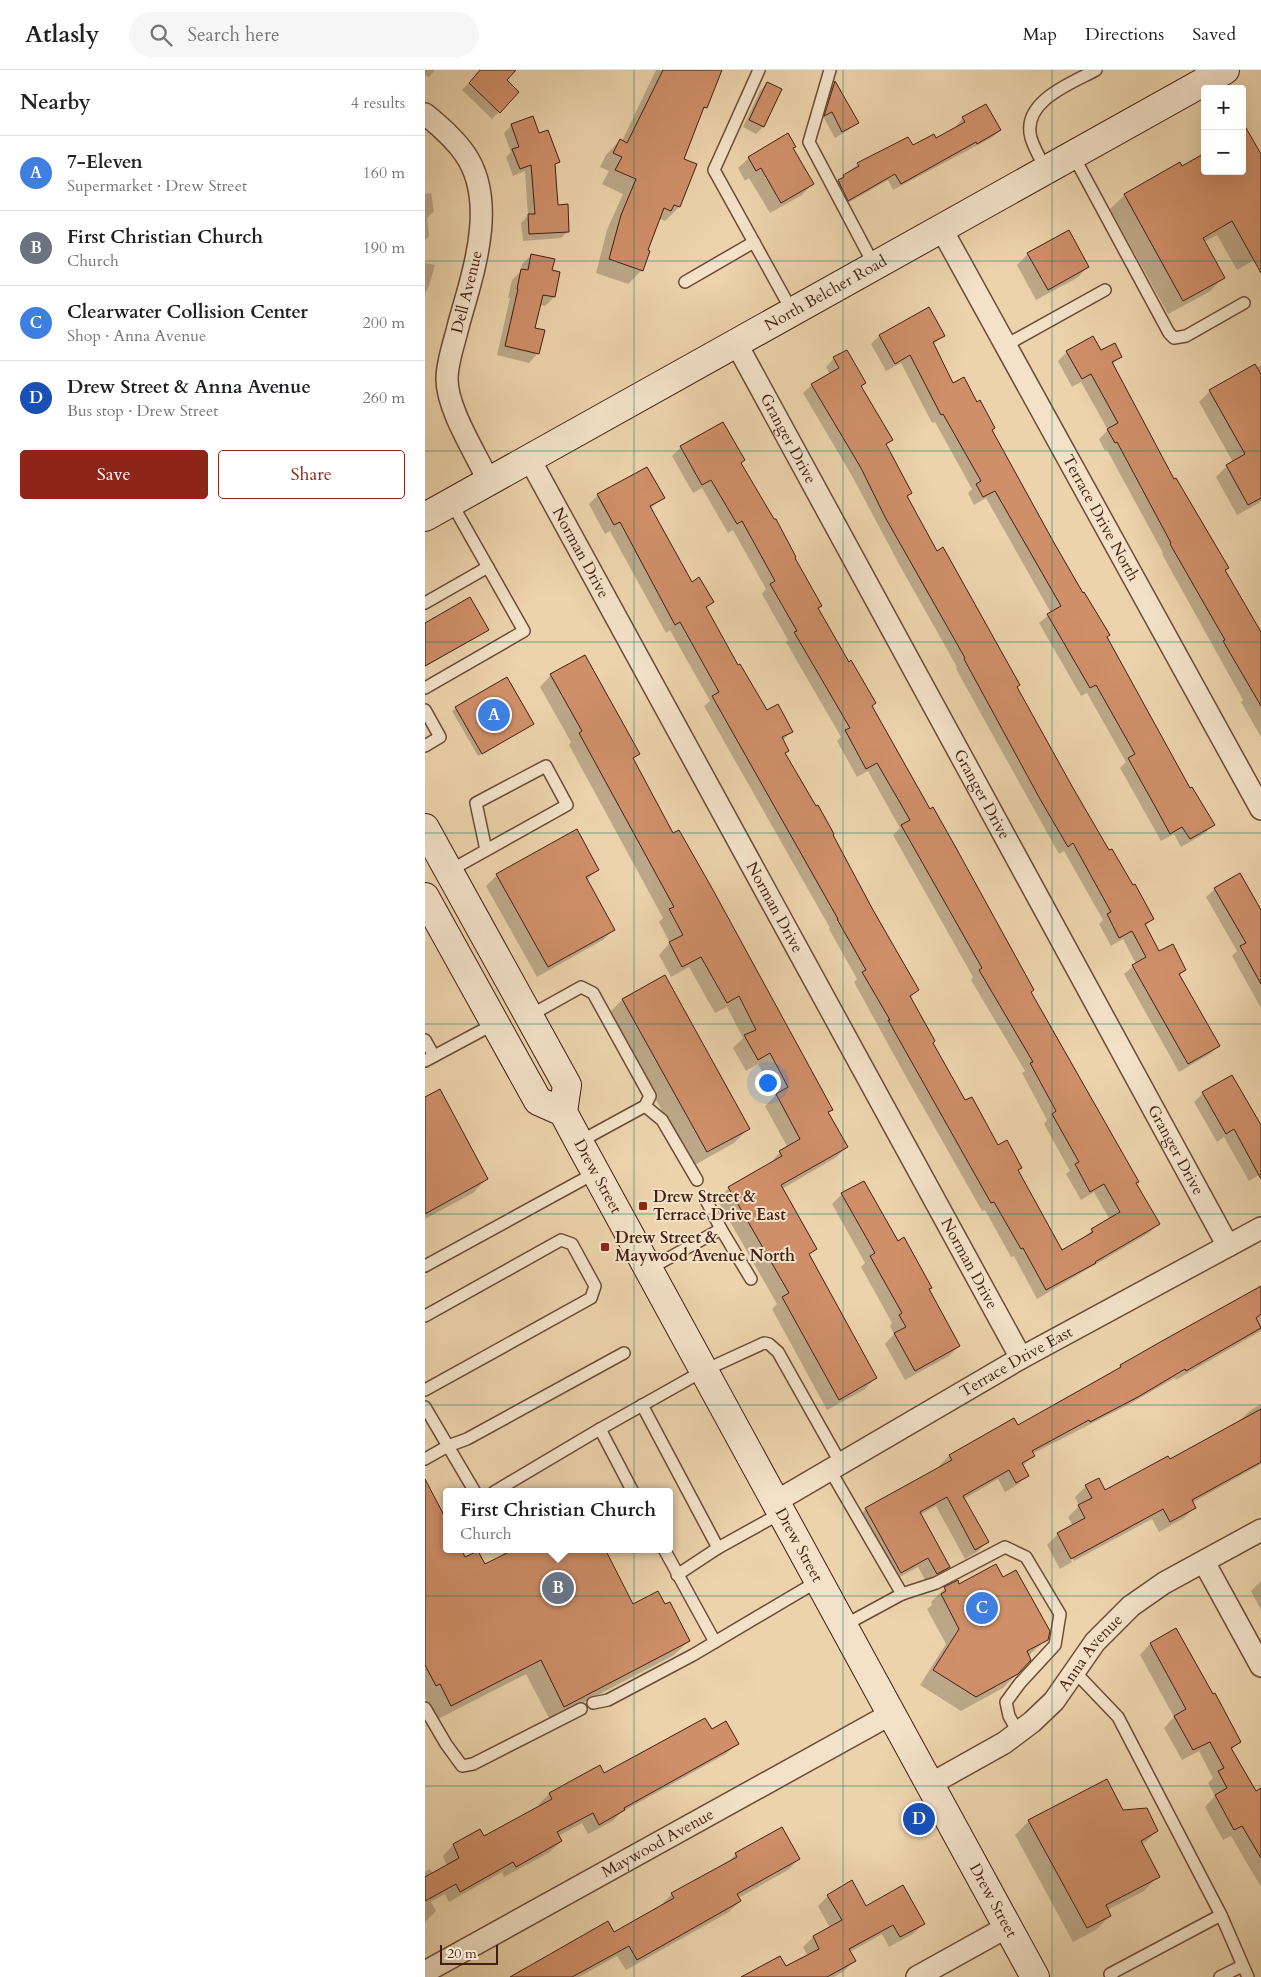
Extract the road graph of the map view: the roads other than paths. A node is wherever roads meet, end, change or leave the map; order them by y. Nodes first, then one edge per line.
1 (759, 70) edge
2 (829, 70) edge
3 (1096, 70) edge
4 (1225, 70) edge
5 (425, 114) edge
6 (1073, 154) junction
7 (1046, 170) junction
8 (941, 228) junction
9 (754, 242) junction
10 (874, 265) junction
11 (685, 282) dead end
12 (1105, 290) dead end
13 (1243, 303) dead end
14 (792, 311) junction
15 (736, 343) junction
16 (1006, 345) junction
17 (529, 458) junction
18 (488, 480) junction
19 (451, 502) junction
20 (425, 516) edge
21 (488, 567) junction
22 (425, 602) edge
23 (425, 688) edge
24 (425, 710) edge
25 (425, 746) edge
26 (1261, 809) edge
27 (425, 828) edge
28 (486, 850) junction
29 (449, 871) junction
30 (425, 897) edge
31 (529, 1016) junction
32 (494, 1024) junction
33 (425, 1040) edge
34 (429, 1058) edge
35 (645, 1106) junction
36 (563, 1112) junction
37 (579, 1142) junction
38 (595, 1173) junction
39 (697, 1180) dead end
40 (706, 1200) dead end
41 (1261, 1228) edge
42 (721, 1229) junction
43 (1228, 1246) junction
44 (425, 1266) edge
45 (647, 1270) junction
46 (751, 1279) dead end
47 (425, 1316) edge
48 (624, 1353) dead end
49 (1021, 1358) junction
50 (703, 1372) junction
51 (425, 1390) edge
52 (642, 1405) junction
53 (425, 1407) edge
54 (600, 1429) junction
55 (448, 1446) junction
56 (425, 1459) edge
57 (836, 1467) junction
58 (473, 1488) edge
59 (501, 1488) edge
60 (631, 1488) edge
61 (778, 1508) junction
62 (1261, 1530) edge
63 (718, 1548) junction
64 (666, 1553) edge
65 (1204, 1562) junction
66 (677, 1575) junction
67 (818, 1581) junction
68 (902, 1594) junction
69 (843, 1626) junction
70 (715, 1642) junction
71 (1261, 1666) edge
72 (1075, 1672) junction
73 (593, 1703) dead end
74 (425, 1708) edge
75 (581, 1709) dead end
76 (891, 1714) junction
77 (1017, 1732) junction
78 (929, 1785) junction
79 (1221, 1915) junction
80 (1007, 1927) junction
81 (1242, 1966) junction
82 (425, 1972) edge
83 (917, 1977) edge
84 (1035, 1977) edge
85 (1112, 1977) edge
86 (1220, 1977) edge
87 (1248, 1977) edge

1 - 9 lane
2 - 10 lane
3 - 7 lane
4 - 6 main road, North Belcher Road
5 - 18 street, Dell Avenue
6 - 7 main road, North Belcher Road
6 - 13 lane
7 - 8 main road, North Belcher Road
8 - 10 main road, North Belcher Road
8 - 16 street, Terrace Drive North
9 - 11 lane
9 - 14 lane
10 - 14 main road, North Belcher Road
12 - 16 lane
14 - 15 main road, North Belcher Road
15 - 17 main road, North Belcher Road
15 - 43 street, Granger Drive
16 - 26 street, Terrace Drive North
17 - 18 main road, North Belcher Road
17 - 49 street, Norman Drive
18 - 19 main road, North Belcher Road
19 - 20 main road, North Belcher Road
19 - 21 lane
21 - 22 lane
21 - 23 lane
24 - 25 lane
27 - 29 main road
28 - 28 lane
28 - 29 lane
29 - 31 main road
30 - 32 main road
31 - 35 lane
31 - 36 main road
32 - 34 lane
32 - 36 main road
33 - 34 lane
35 - 37 lane
35 - 39 lane
36 - 37 main road, Drew Street
37 - 38 main road, Drew Street
38 - 44 lane
38 - 45 main road, Drew Street
40 - 42 lane
41 - 43 street, Terrace Drive East
42 - 45 lane
42 - 46 lane
43 - 49 street, Terrace Drive East
45 - 50 main road, Drew Street
47 - 51 lane
48 - 55 lane
49 - 57 street, Terrace Drive East
50 - 52 lane
50 - 57 lane
50 - 61 main road, Drew Street
52 - 54 lane
52 - 63 lane
53 - 55 lane
54 - 59 lane
54 - 60 lane
55 - 56 lane
55 - 58 lane
57 - 61 street, Terrace Drive East
57 - 68 lane
61 - 63 lane
61 - 67 main road, Drew Street
62 - 65 street, Anna Avenue
63 - 66 lane
64 - 66 lane
65 - 71 street
65 - 72 street, Anna Avenue
66 - 70 lane
67 - 69 main road, Drew Street
67 - 70 lane
68 - 69 lane
68 - 77 lane
69 - 76 main road, Drew Street
70 - 73 lane
72 - 77 street, Anna Avenue
72 - 79 lane
74 - 75 lane
76 - 78 main road, Drew Street
76 - 82 street, Maywood Avenue
77 - 78 street, Anna Avenue
78 - 80 main road, Drew Street
79 - 81 lane
79 - 85 lane
80 - 83 street
80 - 84 main road, Drew Street
81 - 86 lane
81 - 87 lane

